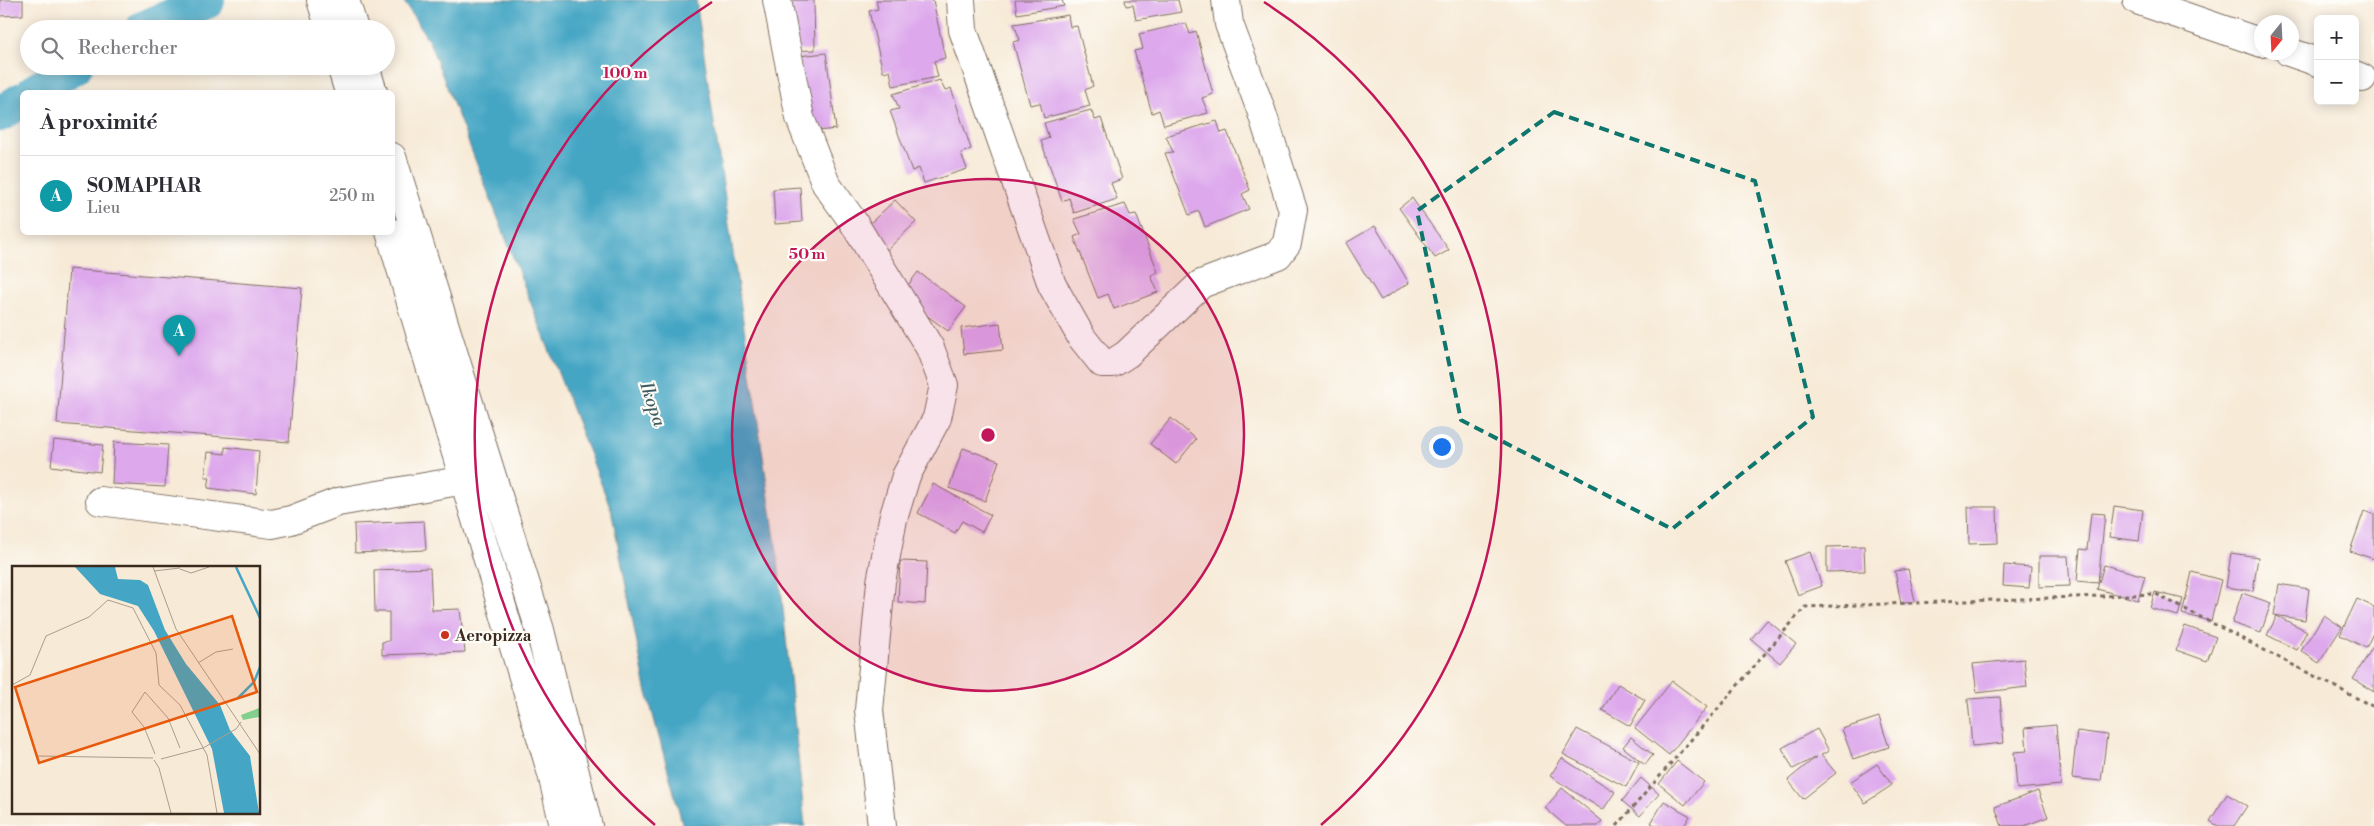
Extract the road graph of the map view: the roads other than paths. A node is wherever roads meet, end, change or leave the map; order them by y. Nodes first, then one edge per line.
1 (321, 0) edge
2 (345, 0) edge
3 (777, 0) edge
4 (960, 0) edge
5 (1226, 0) edge
6 (2137, 0) edge
7 (327, 20) edge
8 (351, 20) edge
9 (2254, 40) edge
10 (2299, 55) edge
11 (2314, 61) edge
12 (344, 75) edge
13 (368, 75) edge
14 (348, 90) edge
15 (372, 90) edge
16 (395, 167) edge
17 (391, 235) edge
18 (492, 475) junction
19 (464, 481) junction
20 (100, 500) dead end
21 (564, 826) edge
22 (588, 826) edge
23 (882, 826) edge

1 - 7 street
2 - 8 street
3 - 23 street
4 - 5 street
6 - 9 street
10 - 11 street
12 - 14 street
13 - 15 street
16 - 18 street
17 - 19 street
18 - 19 street
18 - 22 street
19 - 20 street
19 - 21 street

